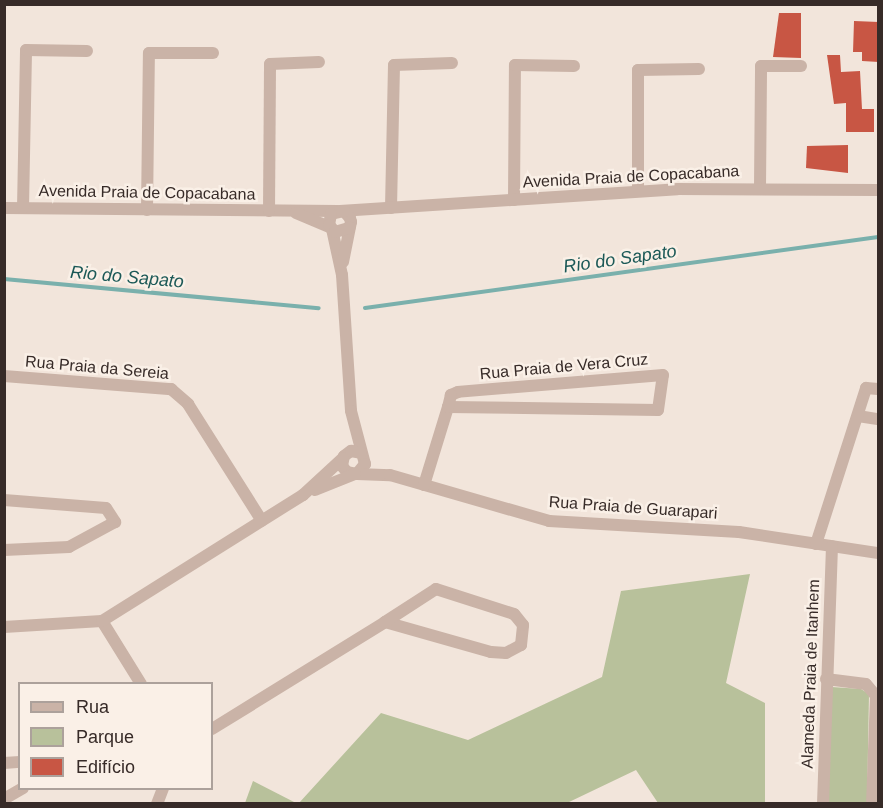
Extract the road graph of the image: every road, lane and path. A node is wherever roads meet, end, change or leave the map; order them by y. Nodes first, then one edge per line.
1 (87, 51) dead end
2 (213, 53) dead end
3 (319, 62) dead end
4 (452, 63) dead end
5 (574, 66) dead end
6 (801, 66) dead end
7 (699, 69) dead end
8 (760, 187) junction
9 (879, 190) edge
10 (638, 191) junction
11 (514, 200) junction
12 (4, 208) edge
13 (23, 208) junction
14 (388, 209) junction
15 (147, 210) junction
16 (269, 211) junction
17 (289, 211) junction
18 (339, 211) junction
19 (349, 227) junction
20 (331, 229) junction
21 (342, 275) junction
22 (4, 376) edge
23 (879, 389) edge
24 (448, 407) junction
25 (351, 411) junction
26 (858, 416) junction
27 (879, 419) edge
28 (362, 454) junction
29 (343, 457) junction
30 (356, 474) junction
31 (390, 475) junction
32 (423, 485) junction
33 (303, 495) junction
34 (4, 500) edge
35 (262, 521) junction
36 (816, 544) junction
37 (832, 546) junction
38 (4, 550) edge
39 (879, 553) edge
40 (102, 621) junction
41 (385, 622) junction
42 (4, 627) edge
43 (826, 679) junction
44 (140, 682) edge
45 (213, 728) edge
46 (21, 790) edge
47 (163, 790) edge
48 (4, 799) edge
49 (157, 804) edge
50 (823, 804) edge
51 (872, 804) edge

1 - 13 street
2 - 15 street
3 - 16 street
4 - 14 street
5 - 11 street
6 - 8 street
7 - 10 street
8 - 9 street, Avenida Praia de Copacabana
8 - 10 street, Avenida Praia de Copacabana
10 - 11 street, Avenida Praia de Copacabana
11 - 14 street, Avenida Praia de Copacabana
12 - 13 street, Avenida Praia de Copacabana
13 - 15 street, Avenida Praia de Copacabana
14 - 18 street, Avenida Praia de Copacabana
14 - 19 street, Avenida Praia de Copacabana
15 - 16 street, Avenida Praia de Copacabana
16 - 17 street, Avenida Praia de Copacabana
17 - 18 street, Avenida Praia de Copacabana
17 - 20 street, Avenida Praia de Copacabana
18 - 19 street
18 - 20 street
19 - 20 street
19 - 21 street
20 - 21 street
21 - 25 street
22 - 35 street, Rua Praia da Sereia
23 - 26 street
24 - 24 street, Rua Praia de Vera Cruz
24 - 32 street
25 - 28 street
25 - 29 street
26 - 27 street
26 - 36 street
28 - 29 street
28 - 30 street
28 - 31 street, Rua Praia de Guarapari
29 - 30 street
29 - 33 street, Rua Praia de Guarapari
30 - 31 street, Rua Praia de Guarapari
30 - 33 street, Rua Praia de Guarapari
31 - 32 street, Rua Praia de Guarapari
32 - 36 street, Rua Praia de Guarapari
33 - 35 street, Rua Praia de Guarapari
34 - 38 street
35 - 40 street, Rua Praia de Guarapari
36 - 37 street, Rua Praia de Guarapari
37 - 39 street, Rua Praia de Guarapari
37 - 43 street, Alameda Praia de Itanhem
40 - 42 street, Rua Praia de Guarapari
40 - 44 street
41 - 41 street
41 - 45 street
43 - 50 street, Alameda Praia de Itanhem
43 - 51 street
46 - 48 street
47 - 49 street

